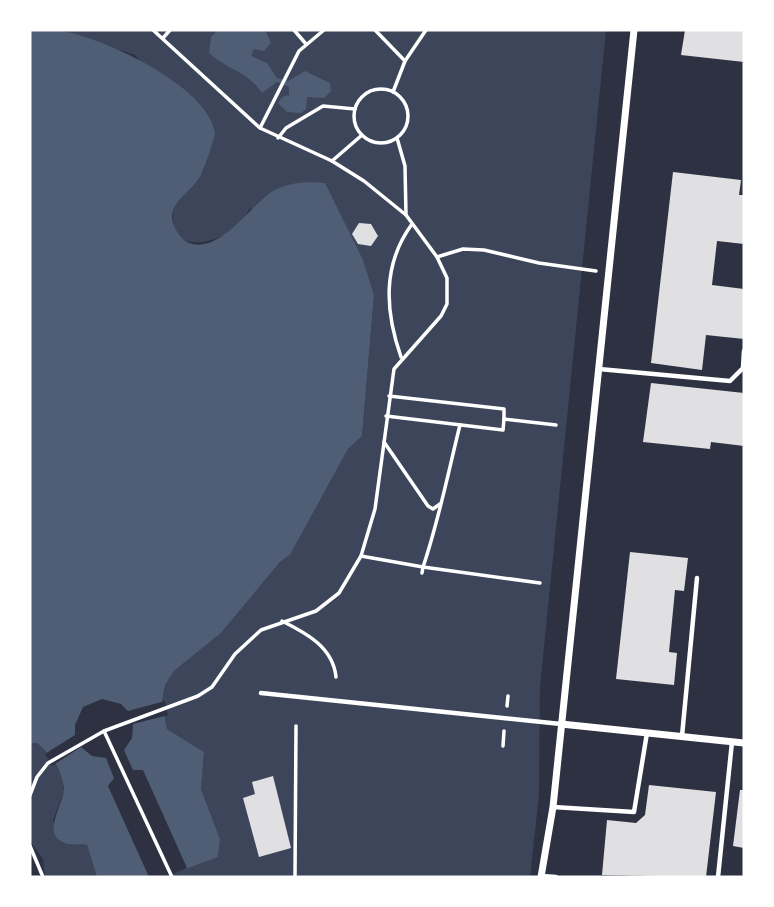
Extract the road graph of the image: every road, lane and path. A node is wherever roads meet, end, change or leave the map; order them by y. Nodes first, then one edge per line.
1 (153, 30) edge
2 (170, 30) edge
3 (294, 30) edge
4 (324, 30) edge
5 (375, 30) edge
6 (426, 30) edge
7 (634, 30) edge
8 (163, 38) junction
9 (306, 44) junction
10 (405, 61) junction
11 (393, 92) junction
12 (355, 108) junction
13 (260, 128) junction
14 (362, 135) junction
15 (278, 138) junction
16 (397, 138) junction
17 (332, 160) junction
18 (406, 215) junction
19 (412, 224) junction
20 (437, 257) junction
21 (608, 273) junction
22 (744, 351) edge
23 (401, 357) junction
24 (743, 368) edge
25 (598, 369) junction
26 (389, 396) junction
27 (386, 416) junction
28 (503, 419) junction
29 (460, 425) junction
30 (556, 425) dead end
31 (383, 441) junction
32 (440, 504) junction
33 (361, 555) junction
34 (423, 567) junction
35 (422, 573) dead end
36 (697, 578) dead end
37 (540, 583) dead end
38 (282, 621) junction
39 (336, 677) dead end
40 (261, 693) dead end
41 (561, 724) junction
42 (296, 726) dead end
43 (104, 731) junction
44 (647, 733) junction
45 (682, 737) junction
46 (732, 742) junction
47 (744, 743) edge
48 (30, 795) edge
49 (553, 807) junction
50 (30, 846) edge
51 (541, 876) edge
52 (43, 877) edge
53 (172, 877) edge
54 (295, 877) edge
55 (556, 877) edge
56 (718, 877) edge

1 - 8 path
2 - 8 path
3 - 9 path
4 - 9 path
5 - 10 path
6 - 10 path
7 - 21 street
8 - 13 path
9 - 13 path
10 - 11 path
11 - 12 path
11 - 16 path
12 - 14 path
12 - 15 path
13 - 15 path
14 - 16 path
14 - 17 path
15 - 17 path
16 - 18 path
17 - 18 path
18 - 19 path
19 - 20 path
19 - 23 path
20 - 21 path
20 - 23 path
21 - 25 street
22 - 24 lane
23 - 26 path
24 - 25 lane
25 - 41 street
26 - 27 path
26 - 28 path
27 - 29 path
27 - 31 path
28 - 29 path
28 - 30 path
29 - 32 path
31 - 32 path
31 - 33 path
32 - 34 path
33 - 34 path
33 - 38 path
34 - 35 path
34 - 37 path
36 - 45 lane
38 - 39 path
38 - 43 path
40 - 41 lane
41 - 44 street
41 - 49 street
42 - 54 path
43 - 48 path
43 - 53 path
44 - 45 street
44 - 49 lane
45 - 46 street
46 - 47 street
46 - 56 lane
49 - 51 street
50 - 52 path
51 - 55 lane

